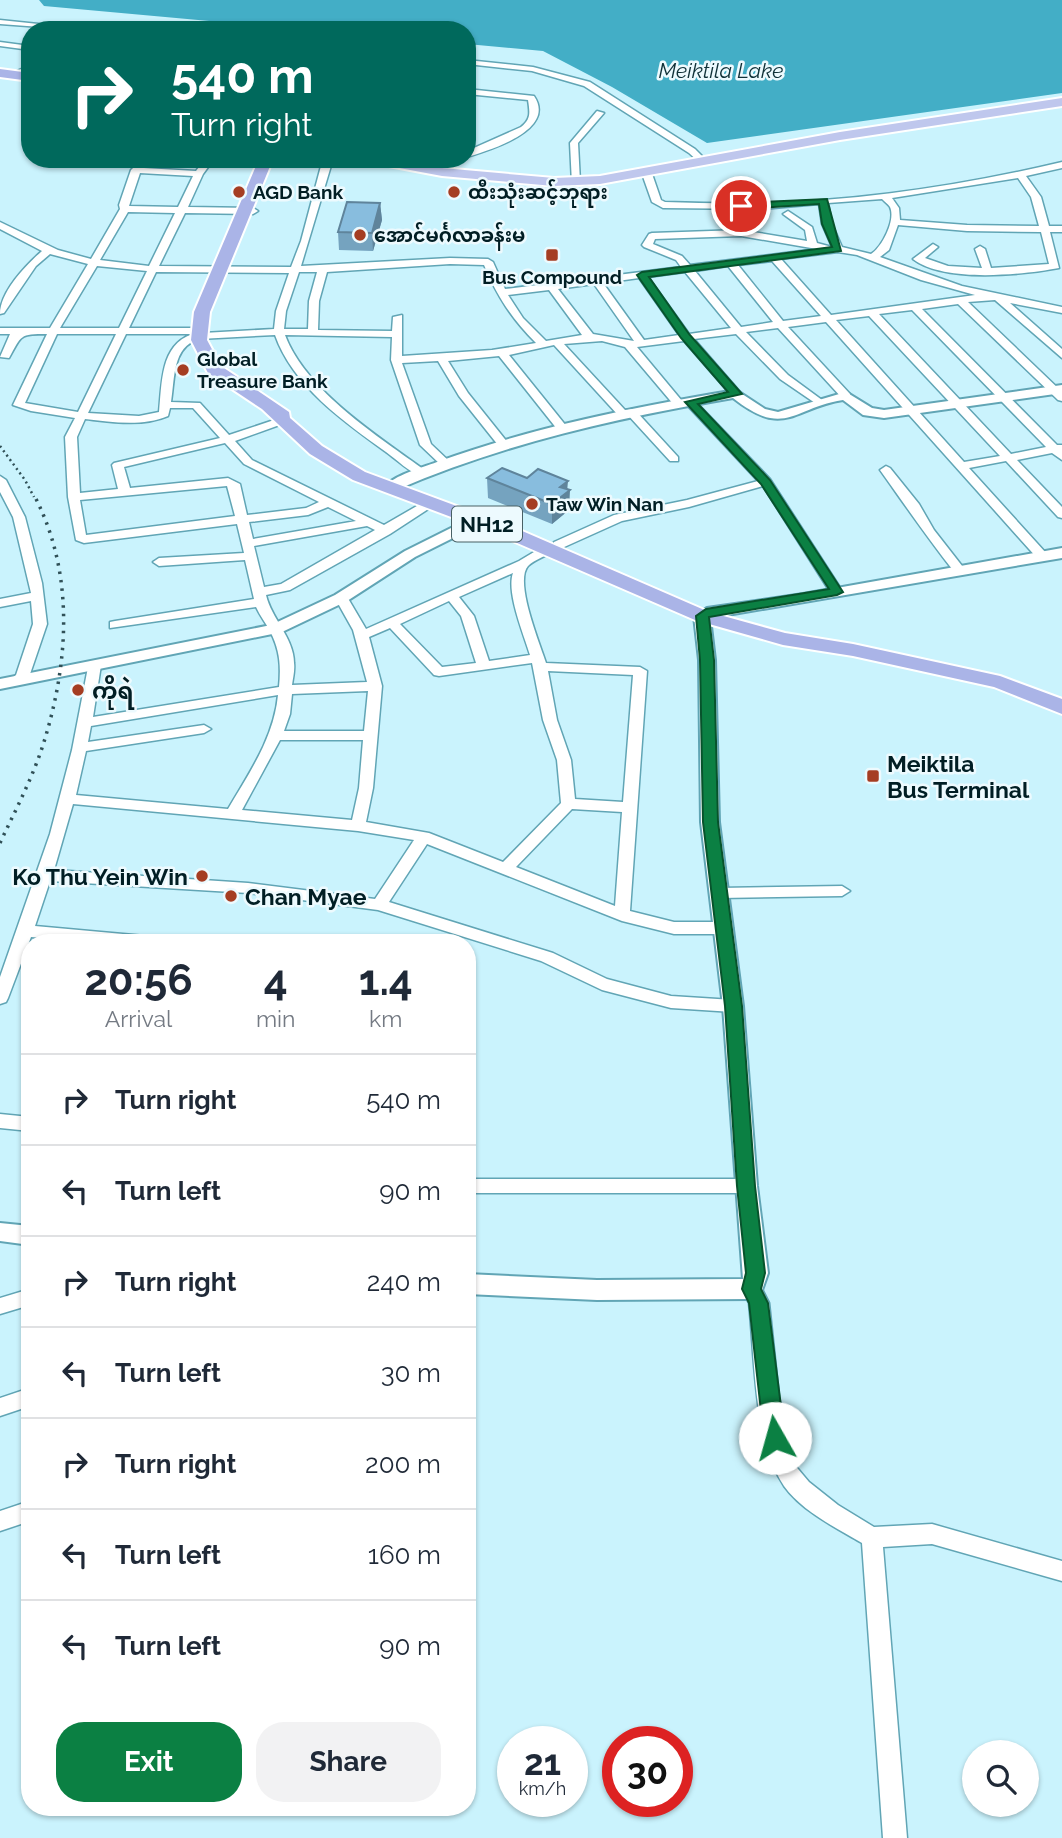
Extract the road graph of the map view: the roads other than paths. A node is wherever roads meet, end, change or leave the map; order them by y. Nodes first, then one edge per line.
1 (0, 22) edge
2 (19, 22) joint
3 (0, 42) edge
4 (21, 46) edge
5 (476, 63) edge
6 (0, 72) edge
7 (21, 73) edge
8 (476, 92) edge
9 (1062, 102) edge
10 (600, 113) dead end
11 (476, 150) edge
12 (703, 161) junction
13 (1062, 165) edge
14 (203, 168) edge
15 (263, 168) edge
16 (273, 168) edge
17 (327, 168) edge
18 (417, 168) edge
19 (447, 168) edge
20 (1049, 168) junction
21 (136, 170) joint
22 (646, 171) junction
23 (442, 173) junction
24 (199, 174) junction
25 (1020, 175) junction
26 (1062, 180) edge
27 (575, 182) junction
28 (884, 196) junction
29 (823, 201) junction
30 (125, 209) junction
31 (184, 210) junction
32 (249, 211) junction
33 (788, 214) dead end
34 (894, 222) junction
35 (0, 225) edge
36 (1044, 228) junction
37 (1062, 229) edge
38 (814, 245) junction
39 (933, 247) dead end
40 (837, 249) junction
41 (981, 249) dead end
42 (48, 251) junction
43 (774, 257) junction
44 (871, 258) junction
45 (94, 262) junction
46 (730, 263) junction
47 (1058, 266) edge
48 (687, 268) junction
49 (323, 269) junction
50 (153, 270) junction
51 (224, 270) junction
52 (297, 270) junction
53 (987, 270) junction
54 (642, 275) junction
55 (597, 281) junction
56 (551, 286) junction
57 (501, 293) junction
58 (986, 297) junction
59 (999, 299) junction
60 (961, 301) junction
61 (915, 307) junction
62 (1062, 310) edge
63 (0, 311) edge
64 (872, 313) junction
65 (398, 317) dead end
66 (829, 319) junction
67 (781, 326) junction
68 (23, 330) junction
69 (54, 330) junction
70 (738, 330) junction
71 (0, 331) edge
72 (124, 332) junction
73 (279, 332) junction
74 (203, 333) junction
75 (313, 334) junction
76 (396, 334) junction
77 (685, 336) junction
78 (590, 338) junction
79 (557, 342) junction
80 (542, 344) junction
81 (635, 344) junction
82 (501, 352) junction
83 (1062, 355) edge
84 (5, 356) dead end
85 (441, 358) junction
86 (396, 360) junction
87 (1059, 392) edge
88 (736, 394) junction
89 (846, 396) junction
90 (1004, 398) junction
91 (684, 402) junction
92 (818, 402) junction
93 (164, 405) junction
94 (958, 405) junction
95 (912, 411) junction
96 (626, 412) junction
97 (81, 416) junction
98 (276, 416) junction
99 (561, 427) junction
100 (225, 440) junction
101 (502, 443) junction
102 (1060, 451) edge
103 (1008, 457) junction
104 (674, 459) dead end
105 (445, 463) junction
106 (961, 466) junction
107 (886, 470) dead end
108 (422, 473) junction
109 (248, 477) junction
110 (766, 482) junction
111 (397, 484) junction
112 (1, 485) edge
113 (125, 492) junction
114 (74, 497) junction
115 (433, 502) junction
116 (327, 503) junction
117 (1062, 514) edge
118 (477, 516) junction
119 (243, 520) junction
120 (369, 522) junction
121 (386, 531) junction
122 (553, 547) junction
123 (251, 550) junction
124 (1062, 553) edge
125 (1042, 556) junction
126 (159, 562) dead end
127 (523, 564) junction
128 (960, 571) junction
129 (837, 592) junction
130 (37, 596) junction
131 (452, 596) junction
132 (260, 597) junction
133 (341, 598) junction
134 (0, 603) edge
135 (708, 616) junction
136 (391, 622) junction
137 (115, 625) dead end
138 (276, 629) junction
139 (361, 636) junction
140 (539, 662) junction
141 (94, 665) junction
142 (484, 665) junction
143 (18, 680) junction
144 (0, 684) edge
145 (375, 686) junction
146 (285, 690) junction
147 (1062, 707) edge
148 (86, 722) junction
149 (204, 729) dead end
150 (371, 735) junction
151 (275, 736) junction
152 (79, 748) junction
153 (66, 799) junction
154 (568, 804) junction
155 (628, 807) junction
156 (233, 813) junction
157 (358, 826) junction
158 (424, 837) junction
159 (506, 868) junction
160 (43, 875) junction
161 (842, 891) dead end
162 (720, 893) junction
163 (379, 905) junction
164 (622, 915) junction
165 (725, 928) junction
166 (27, 930) junction
167 (25, 934) edge
168 (65, 934) edge
169 (473, 934) edge
170 (476, 935) edge
171 (21, 945) edge
172 (0, 998) edge
173 (733, 1006) junction
174 (0, 1121) edge
175 (21, 1123) edge
176 (476, 1186) edge
177 (746, 1186) junction
178 (0, 1232) edge
179 (21, 1235) edge
180 (476, 1284) edge
181 (752, 1289) junction
182 (21, 1300) edge
183 (0, 1306) edge
184 (21, 1400) edge
185 (0, 1407) edge
186 (21, 1514) edge
187 (0, 1521) edge
188 (872, 1537) junction
189 (1062, 1571) edge
190 (895, 1838) edge

1 - 2 street
2 - 3 street
3 - 4 street
5 - 12 street
6 - 7 highway
8 - 11 street
9 - 12 main road
10 - 27 street
12 - 22 main road
13 - 20 street
14 - 24 street
15 - 32 highway
16 - 32 highway
17 - 52 street
18 - 23 main road
19 - 23 street
20 - 25 street
20 - 26 street
21 - 24 street
21 - 30 street
22 - 27 main road
22 - 29 street
23 - 27 main road
24 - 31 street
25 - 28 street
25 - 36 street
28 - 29 street
28 - 34 street
29 - 40 street
30 - 31 street
30 - 45 street
31 - 32 street
31 - 50 street
32 - 51 highway
33 - 38 street
34 - 36 street
34 - 44 street
35 - 42 street
36 - 37 street
36 - 47 street
38 - 40 street
38 - 48 street
39 - 53 street
40 - 43 street
40 - 44 street
41 - 53 street
42 - 45 street
42 - 63 street
43 - 46 street
43 - 66 street
44 - 58 street
45 - 50 street
45 - 69 street
46 - 48 street
46 - 67 street
47 - 53 street
48 - 54 street
48 - 70 street
49 - 52 street
49 - 57 street
49 - 75 street
50 - 51 street
50 - 72 street
51 - 52 street
51 - 74 highway
52 - 73 street
54 - 55 street
54 - 77 street
55 - 56 street
55 - 81 street
56 - 57 street
56 - 78 street
57 - 80 street
58 - 59 street
58 - 60 street
59 - 62 street
59 - 83 street
60 - 61 street
60 - 87 street
61 - 64 street
61 - 90 street
64 - 66 street
64 - 94 street
65 - 76 street
66 - 67 street
66 - 95 street
67 - 70 street
67 - 89 street
68 - 69 street
68 - 71 street
68 - 84 street
69 - 72 street
69 - 97 street
70 - 77 street
70 - 92 street
72 - 74 street
72 - 97 street
73 - 74 street
73 - 75 street
73 - 108 street
74 - 93 street
74 - 98 highway, NH12
75 - 76 street
76 - 86 street
77 - 81 street
77 - 88 street
78 - 79 street
78 - 81 street
79 - 80 street
79 - 96 street
80 - 82 street
81 - 91 street
82 - 85 street
82 - 99 street
85 - 86 street
85 - 101 street
86 - 105 street
87 - 90 street
88 - 91 street
88 - 92 street
89 - 92 street
89 - 95 street
90 - 94 street
90 - 102 street
91 - 96 street
91 - 110 street
93 - 97 street
93 - 100 street
94 - 95 street
94 - 103 street
95 - 106 street
96 - 99 street
96 - 104 street
97 - 114 street
98 - 100 street
98 - 111 highway, NH12
99 - 101 street
100 - 109 street
100 - 113 street
101 - 105 street
102 - 103 street
103 - 106 street
103 - 117 street
105 - 108 street
106 - 125 street
107 - 128 street
108 - 111 street
109 - 113 street
109 - 116 street
109 - 119 street
110 - 122 street
110 - 129 street
111 - 115 highway, NH12
111 - 118 highway, NH12
112 - 130 street
113 - 114 street
114 - 119 street
115 - 118 highway, NH12
115 - 121 street
116 - 119 street
116 - 120 street
118 - 122 highway, NH12
118 - 133 street
119 - 123 street
120 - 121 street
120 - 123 street
121 - 132 street
122 - 127 street
122 - 135 highway, NH12
123 - 126 street
123 - 132 street
124 - 125 street
125 - 128 street
127 - 131 street
127 - 140 street
128 - 129 street
129 - 135 street
130 - 134 street
130 - 143 street
131 - 136 street
131 - 142 street
132 - 137 street
132 - 138 street
133 - 138 street
133 - 139 street
135 - 147 highway, NH12
135 - 162 street
136 - 139 street
136 - 142 street
138 - 141 street
138 - 146 street
139 - 145 street
140 - 142 street
140 - 154 street
140 - 155 street
141 - 143 street
141 - 148 street
143 - 144 street
145 - 146 street
145 - 150 street
146 - 148 street
146 - 151 street
148 - 152 street
149 - 152 street
150 - 151 street
150 - 157 street
151 - 156 street
152 - 153 street
153 - 156 street
153 - 160 street
154 - 155 street
154 - 159 street
155 - 164 street
156 - 157 street
157 - 158 street
158 - 159 street
158 - 163 street
159 - 164 street
160 - 163 street
160 - 166 street
161 - 162 street
162 - 165 street
163 - 169 street
164 - 165 street
165 - 173 street
166 - 167 street
166 - 168 street
170 - 173 street
171 - 172 street
173 - 177 street
174 - 175 street
176 - 177 street
177 - 181 street
178 - 179 street
180 - 181 street
181 - 188 street
182 - 183 street
184 - 185 street
186 - 187 street
188 - 189 street
188 - 190 street

